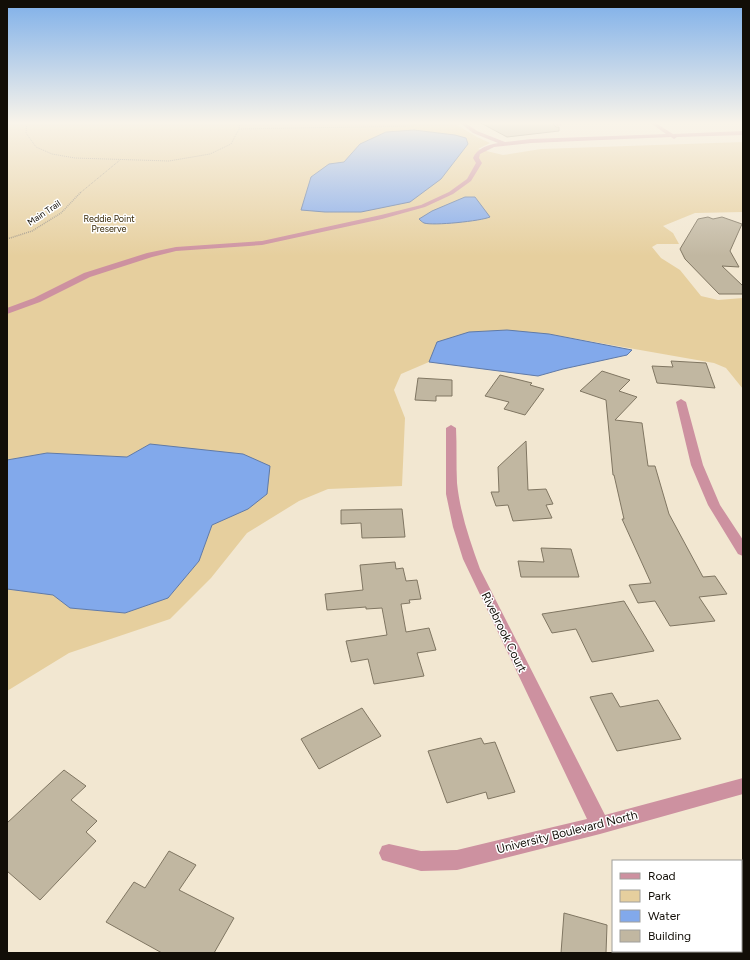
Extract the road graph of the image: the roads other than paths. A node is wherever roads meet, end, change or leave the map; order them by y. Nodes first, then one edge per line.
1 (478, 167) edge
2 (7, 311) edge
3 (681, 402) dead end
4 (451, 428) dead end
5 (743, 551) edge
6 (743, 786) edge
7 (600, 825) junction
8 (389, 853) dead end

1 - 2 street
3 - 5 street
4 - 7 street, Rivebrook Court
6 - 7 street, University Boulevard North
7 - 8 street, University Boulevard North

